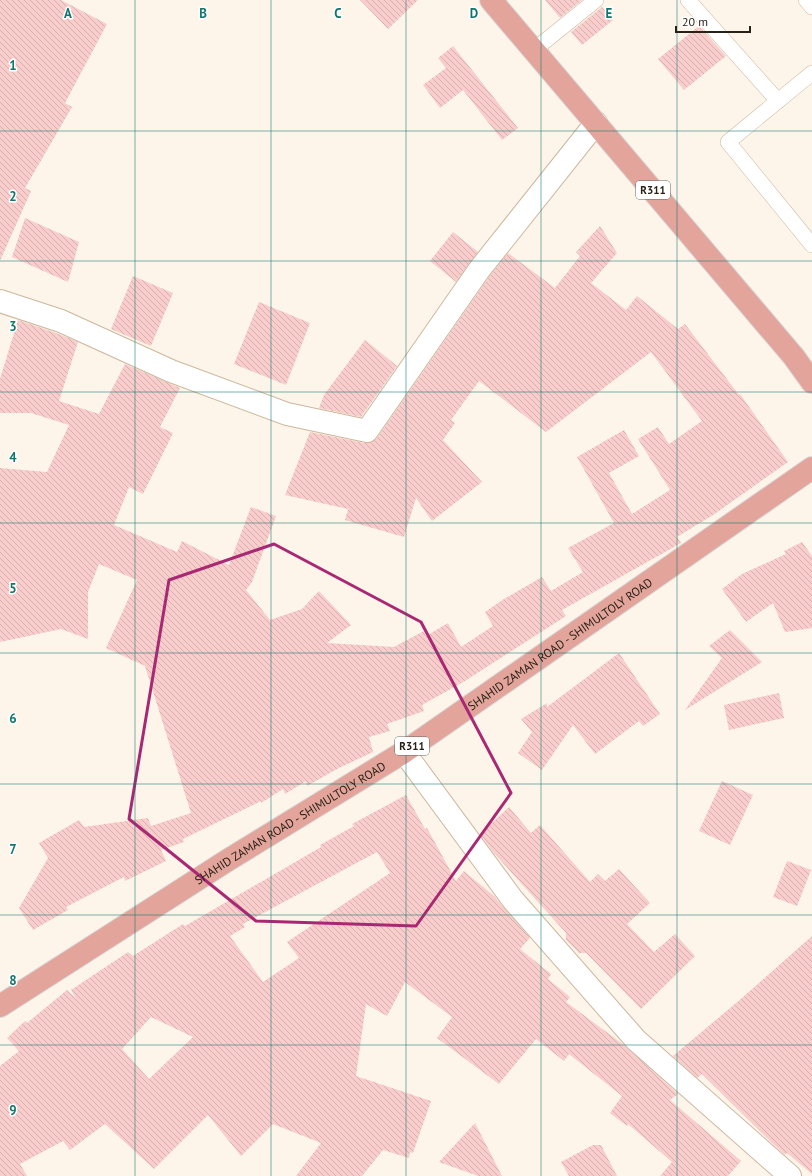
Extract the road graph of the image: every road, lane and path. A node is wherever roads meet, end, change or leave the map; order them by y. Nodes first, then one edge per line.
1 (492, 0) edge
2 (596, 0) edge
3 (688, 0) edge
4 (806, 0) edge
5 (812, 7) edge
6 (534, 50) junction
7 (812, 73) edge
8 (778, 101) junction
9 (596, 123) junction
10 (812, 245) edge
11 (0, 301) edge
12 (812, 382) edge
13 (812, 468) edge
14 (404, 752) junction
15 (0, 1006) edge
16 (790, 1176) edge

1 - 6 main road, R311
2 - 6 lane
3 - 8 lane
4 - 5 lane
6 - 9 main road, R311
7 - 8 lane
8 - 10 lane
9 - 11 street
9 - 12 main road, R311
13 - 14 main road, SHAHID ZAMAN ROAD - SHIMULTOLY ROAD / R311
14 - 15 main road, SHAHID ZAMAN ROAD - SHIMULTOLY ROAD / R311
14 - 16 street

